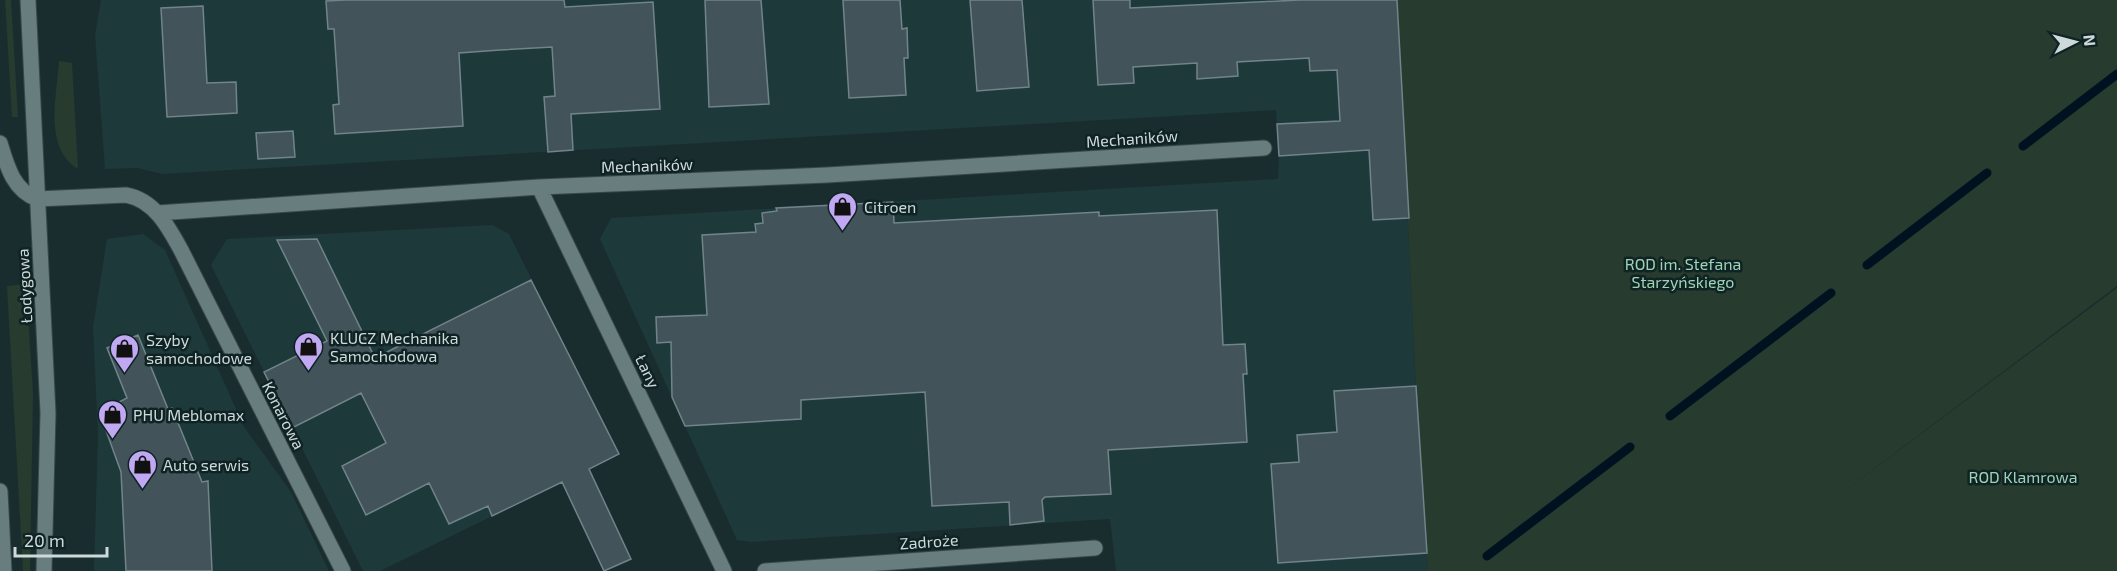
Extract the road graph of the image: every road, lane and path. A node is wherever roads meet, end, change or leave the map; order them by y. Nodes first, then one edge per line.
1 (28, 0) edge
2 (0, 143) edge
3 (1264, 148) dead end
4 (539, 187) junction
5 (37, 199) junction
6 (157, 213) junction
7 (0, 491) edge
8 (1095, 548) dead end
9 (4, 571) edge
10 (44, 571) edge
11 (343, 571) edge
12 (724, 571) edge
13 (765, 571) edge

1 - 5 street, Łodygowa
2 - 5 street
3 - 4 street, Mechaników
4 - 6 street, Mechaników
4 - 12 street, Łany
5 - 6 street
5 - 10 street, Łodygowa
6 - 11 street, Konarowa
7 - 9 street
8 - 13 street, Zadroże

